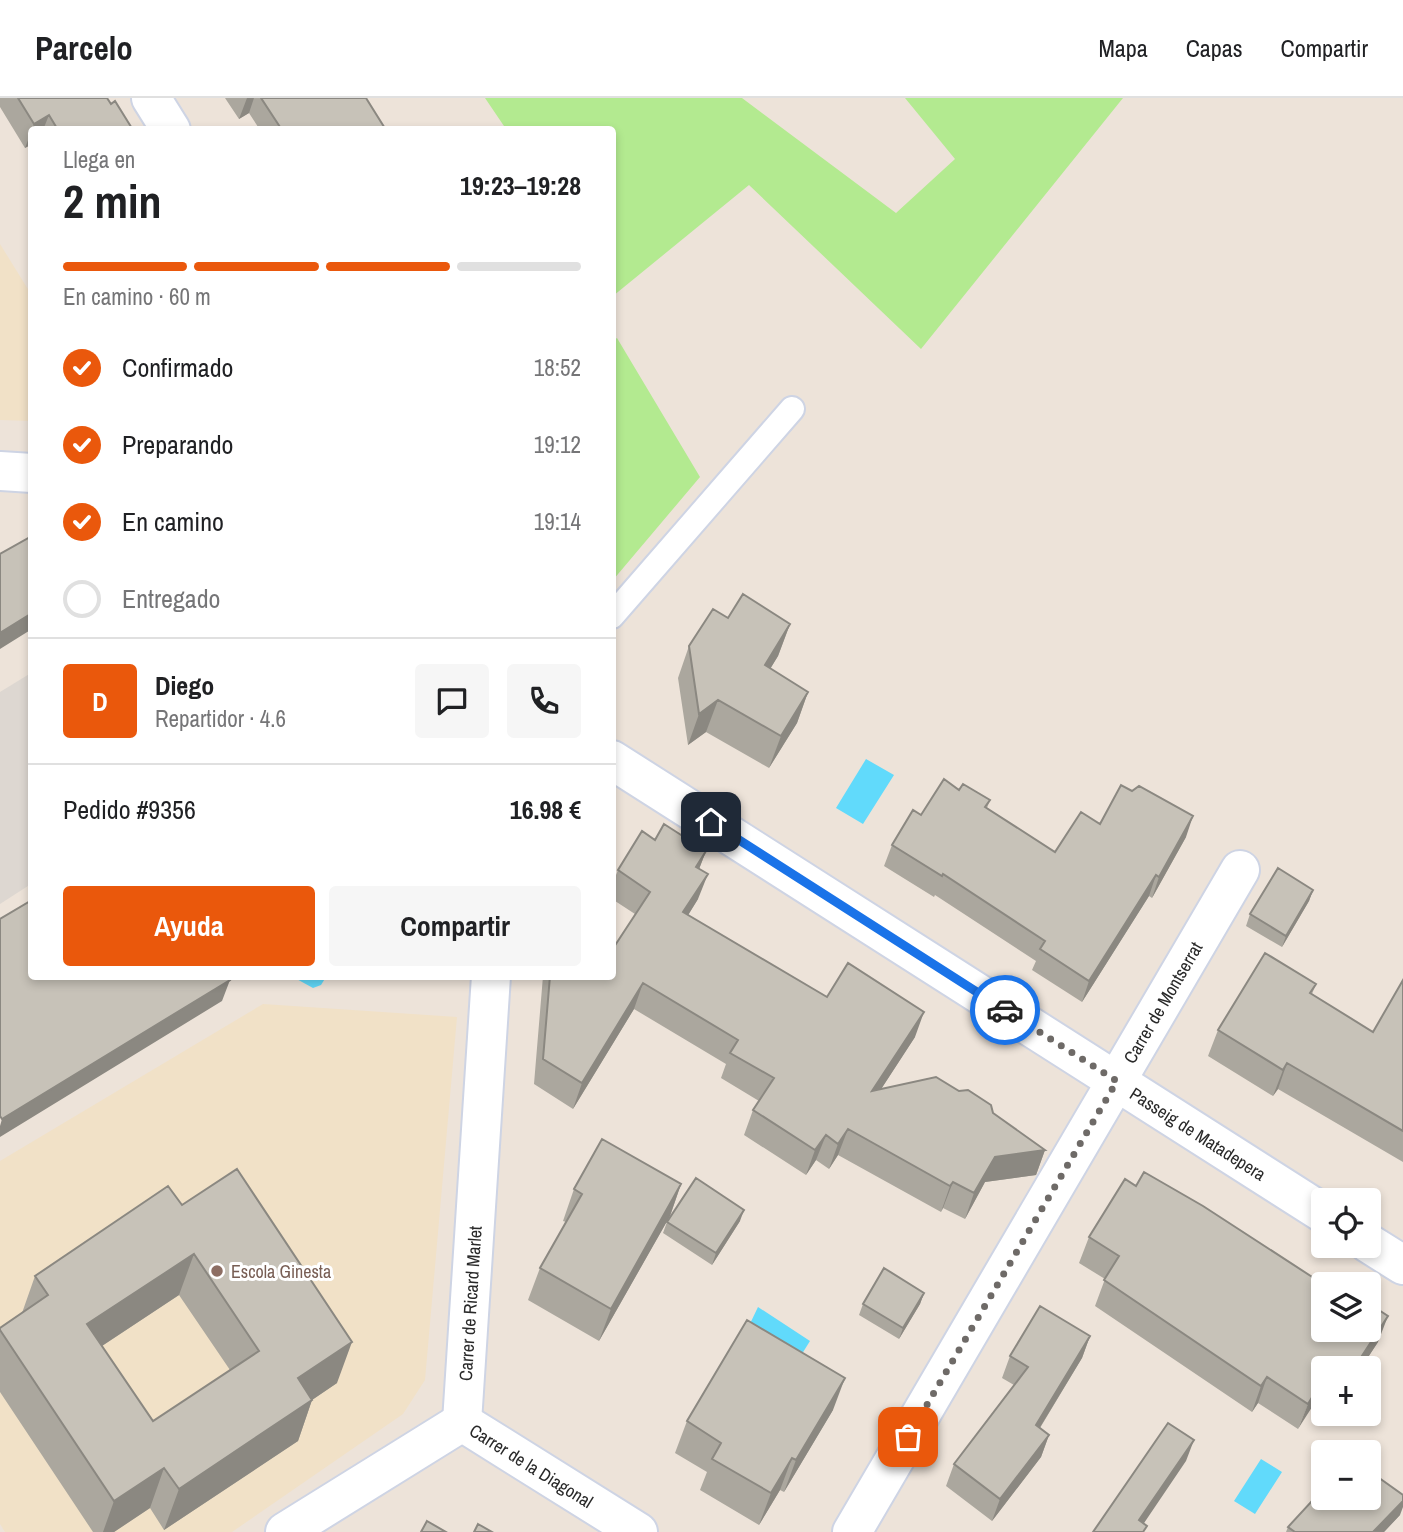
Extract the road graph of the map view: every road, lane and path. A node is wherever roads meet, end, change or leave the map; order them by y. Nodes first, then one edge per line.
1 (151, 98) edge
2 (168, 126) edge
3 (792, 409) dead end
4 (0, 471) edge
5 (28, 473) edge
6 (616, 611) edge
7 (616, 763) edge
8 (1240, 870) dead end
9 (491, 980) edge
10 (1117, 1081) junction
11 (1311, 1205) edge
12 (1381, 1251) edge
13 (1403, 1265) edge
14 (462, 1422) junction
15 (285, 1532) edge
16 (638, 1532) edge
17 (852, 1532) edge

1 - 2 street
3 - 6 lane
4 - 5 street
7 - 10 street, Passeig de Matadepera
8 - 10 street, Carrer de Montserrat
9 - 14 street, Carrer de Ricard Marlet
10 - 11 street, Passeig de Matadepera
10 - 17 street, Carrer de Montserrat
12 - 13 street
14 - 15 street
14 - 16 street, Carrer de la Diagonal

